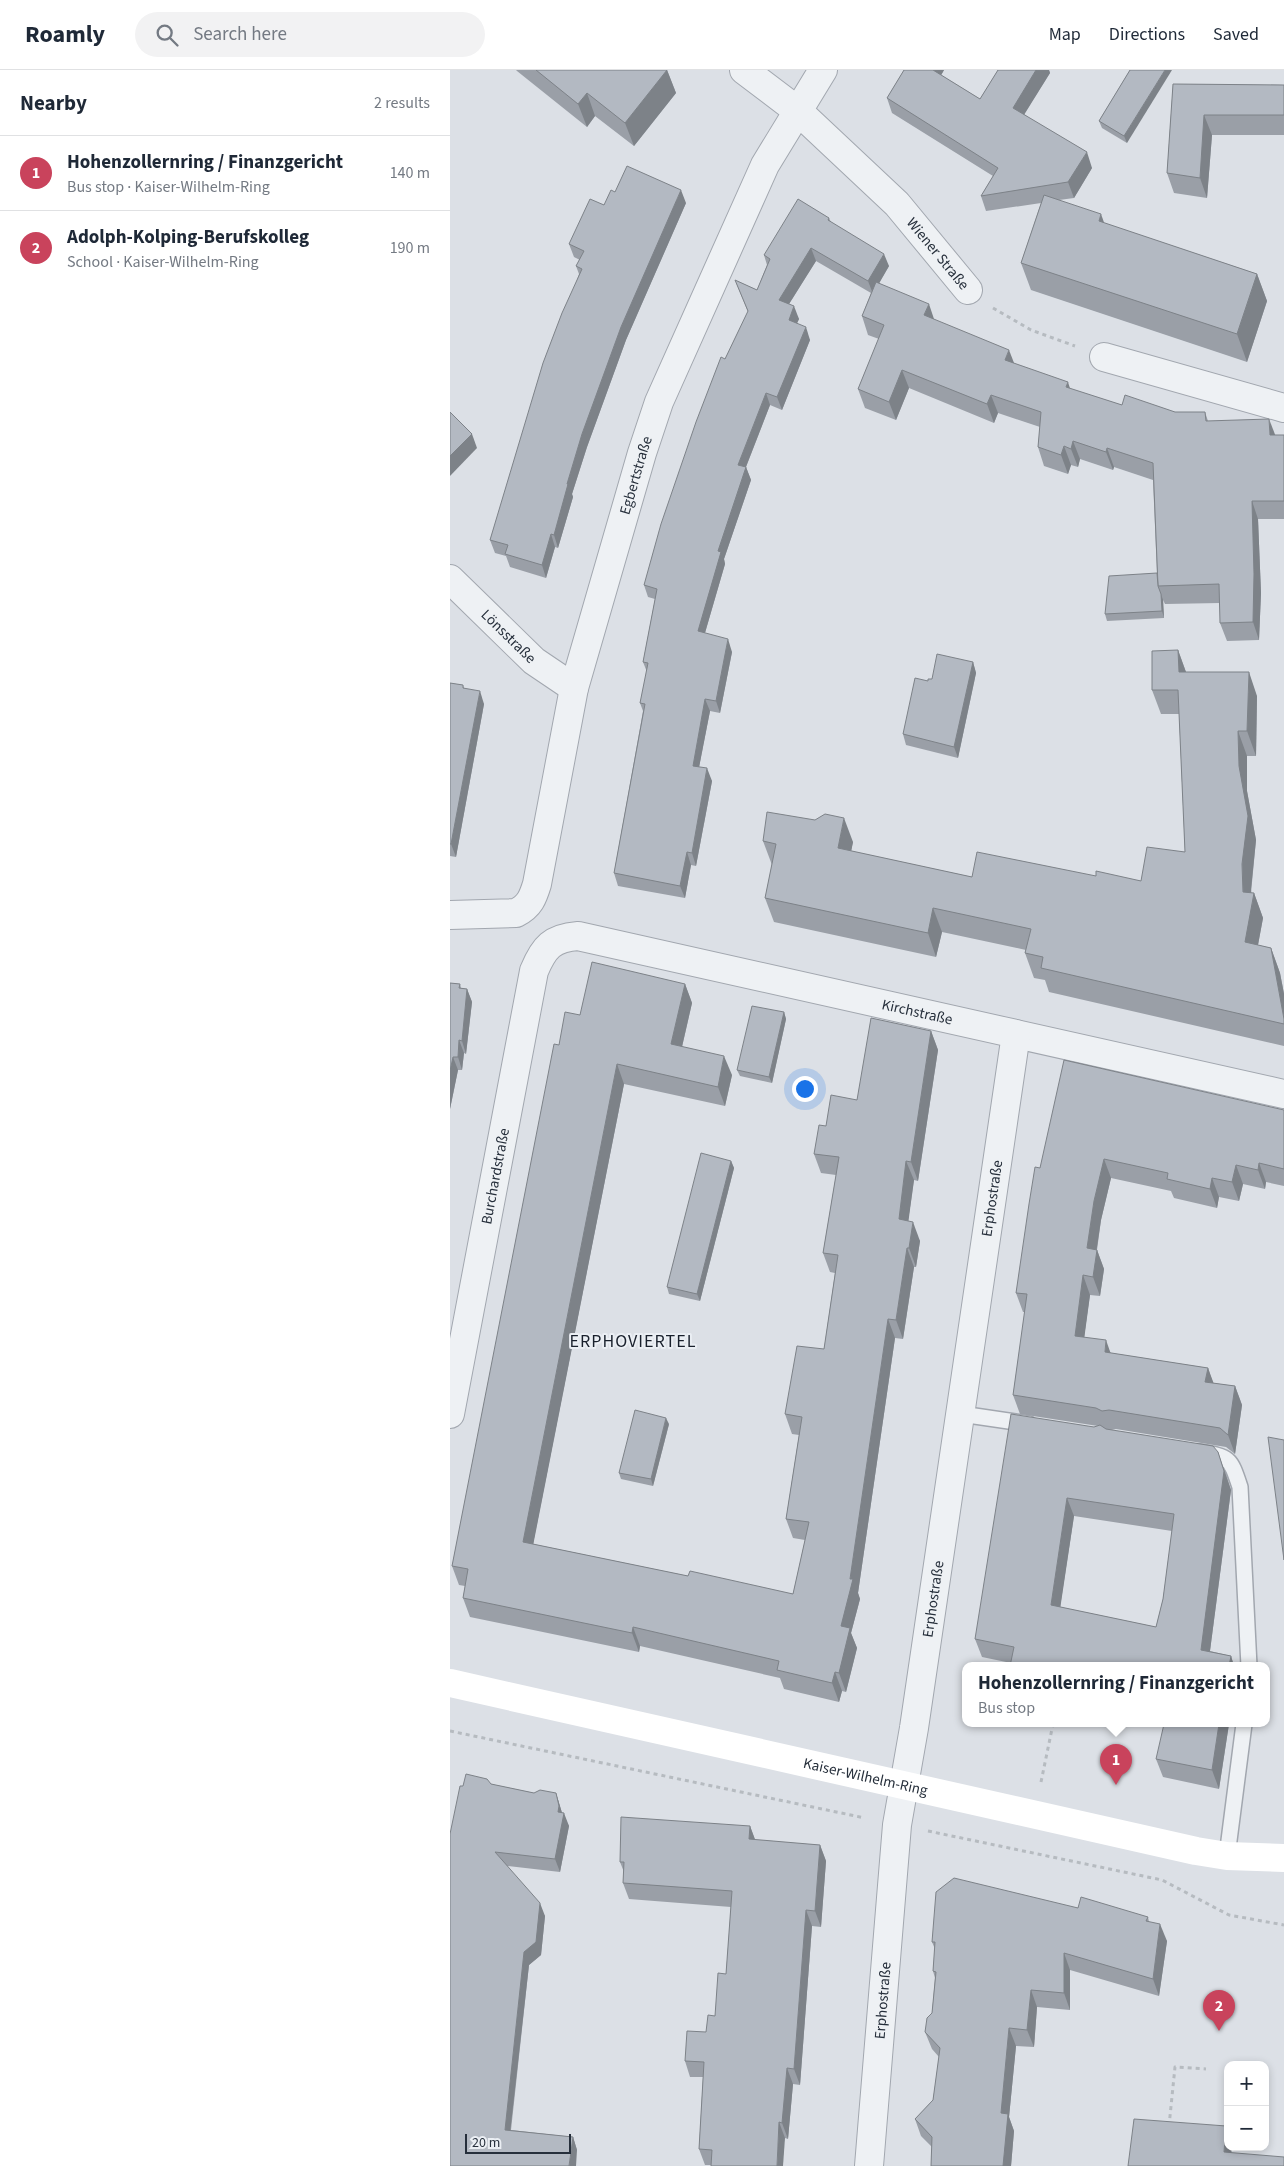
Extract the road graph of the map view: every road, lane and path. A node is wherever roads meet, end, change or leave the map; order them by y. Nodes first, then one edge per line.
1 (744, 70) edge
2 (822, 70) edge
3 (798, 111) junction
4 (968, 290) joint
5 (1104, 357) joint
6 (1284, 408) edge
7 (450, 578) edge
8 (574, 688) junction
9 (450, 915) edge
10 (552, 943) joint
11 (1016, 1034) junction
12 (1284, 1094) edge
13 (450, 1414) edge
14 (961, 1414) junction
15 (1046, 1427) edge
16 (1183, 1449) edge
17 (1249, 1662) edge
18 (450, 1683) edge
19 (1052, 1727) edge
20 (1244, 1727) edge
21 (1041, 1782) dead end
22 (904, 1785) junction
23 (1227, 1856) junction
24 (1284, 1858) edge
25 (1206, 2069) dead end
26 (1168, 2130) edge
27 (869, 2166) edge

1 - 3 street, Wiener Straße
2 - 3 street, Egbertstraße
3 - 4 street, Wiener Straße
3 - 8 street, Egbertstraße
4 - 5 path, Wiener Straße
5 - 6 street
7 - 8 street, Lönsstraße
8 - 9 street, Egbertstraße
10 - 11 street, Kirchstraße
10 - 13 street, Burchardstraße
11 - 12 street, Kirchstraße
11 - 14 street, Erphostraße
14 - 15 lane
14 - 22 street, Erphostraße
16 - 17 lane
18 - 22 main road, Kaiser-Wilhelm-Ring
19 - 21 path
20 - 23 lane
22 - 23 main road, Kaiser-Wilhelm-Ring
22 - 27 street, Erphostraße
23 - 24 main road, Kaiser-Wilhelm-Ring
25 - 26 path

